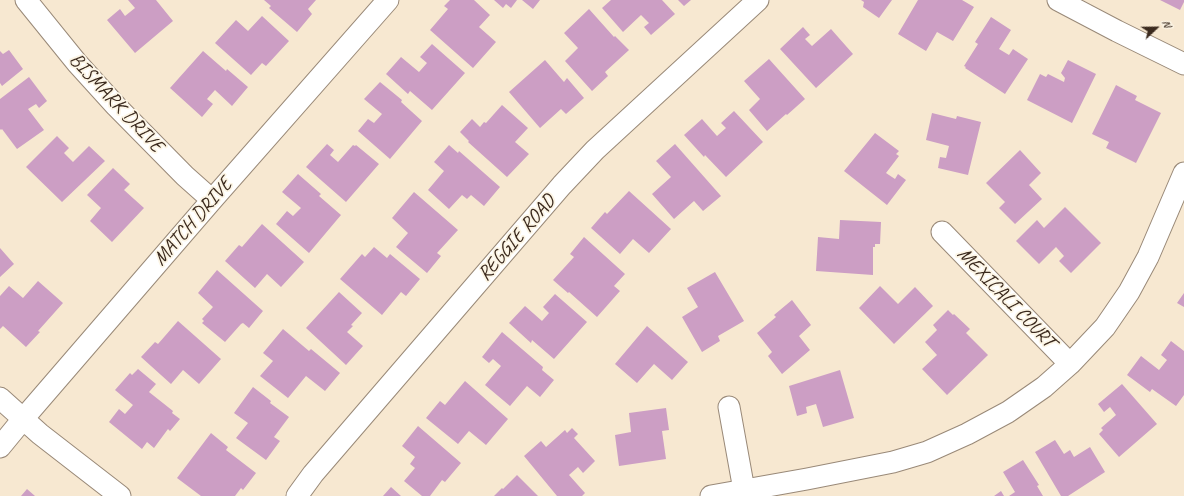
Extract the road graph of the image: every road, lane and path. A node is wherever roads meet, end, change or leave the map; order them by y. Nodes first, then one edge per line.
1 (26, 0) edge
2 (388, 0) edge
3 (758, 0) edge
4 (1058, 0) edge
5 (1184, 64) edge
6 (1184, 173) edge
7 (212, 200) junction
8 (942, 232) dead end
9 (1070, 364) junction
10 (0, 398) edge
11 (729, 407) dead end
12 (22, 419) junction
13 (0, 447) edge
14 (744, 490) junction
15 (120, 496) edge
16 (297, 496) edge
17 (711, 496) edge

1 - 7 street, BISMARK DRIVE
2 - 7 street, MATCH DRIVE
3 - 16 street, REGGIE ROAD
4 - 5 street
6 - 9 street
7 - 12 street, MATCH DRIVE
8 - 9 street, MEXICALI COURT
9 - 14 street
10 - 12 street
11 - 14 street
12 - 13 street, MATCH DRIVE
12 - 15 street
14 - 17 street

